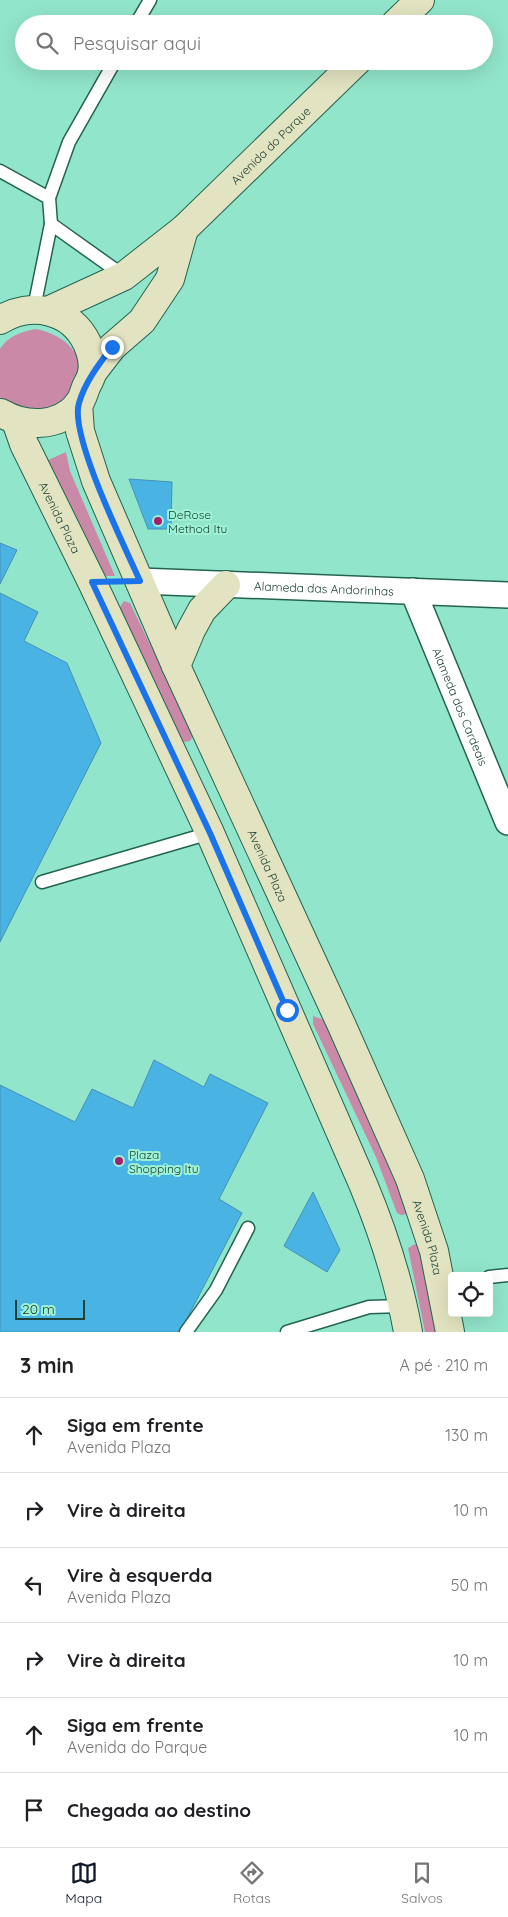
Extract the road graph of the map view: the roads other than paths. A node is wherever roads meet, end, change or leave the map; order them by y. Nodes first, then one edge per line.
1 (150, 0) edge
2 (420, 0) edge
3 (141, 15) edge
4 (404, 15) edge
5 (110, 70) edge
6 (348, 70) edge
7 (0, 171) edge
8 (49, 198) junction
9 (52, 224) junction
10 (184, 229) junction
11 (124, 276) junction
12 (21, 312) edge
13 (92, 373) junction
14 (78, 404) junction
15 (8, 417) edge
16 (140, 581) junction
17 (92, 582) junction
18 (226, 586) junction
19 (413, 591) junction
20 (508, 594) edge
21 (176, 666) junction
22 (508, 822) edge
23 (210, 833) junction
24 (42, 882) dead end
25 (287, 1010) junction
26 (342, 1026) junction
27 (248, 1228) dead end
28 (386, 1242) junction
29 (434, 1251) junction
30 (508, 1276) edge
31 (493, 1277) edge
32 (446, 1281) edge
33 (406, 1319) edge
34 (186, 1332) edge
35 (287, 1332) edge
36 (450, 1332) edge

1 - 3 lane
2 - 4 street
5 - 8 lane
6 - 10 street, Avenida do Parque
7 - 8 lane
8 - 9 lane
9 - 11 lane
9 - 12 lane
10 - 11 street, Avenida do Parque
10 - 13 street
11 - 12 street, Avenida do Parque
12 - 13 street
13 - 14 street
14 - 15 street
14 - 16 street, Avenida Plaza
15 - 17 street, Avenida Plaza
16 - 17 street
16 - 18 street, Alameda das Andorinhas
16 - 21 street, Avenida Plaza
17 - 23 street, Avenida Plaza
18 - 19 street, Alameda das Andorinhas
18 - 21 street
19 - 20 street, Alameda das Andorinhas
19 - 22 street, Alameda dos Cardeais
21 - 26 street, Avenida Plaza
23 - 24 lane
23 - 25 street, Avenida Plaza
25 - 26 street
25 - 28 street, Avenida Plaza
26 - 29 street, Avenida Plaza
27 - 34 lane
28 - 29 street
28 - 33 street, Avenida Plaza
29 - 32 street, Avenida Plaza
30 - 31 lane
32 - 36 street, Avenida Plaza
33 - 35 lane

